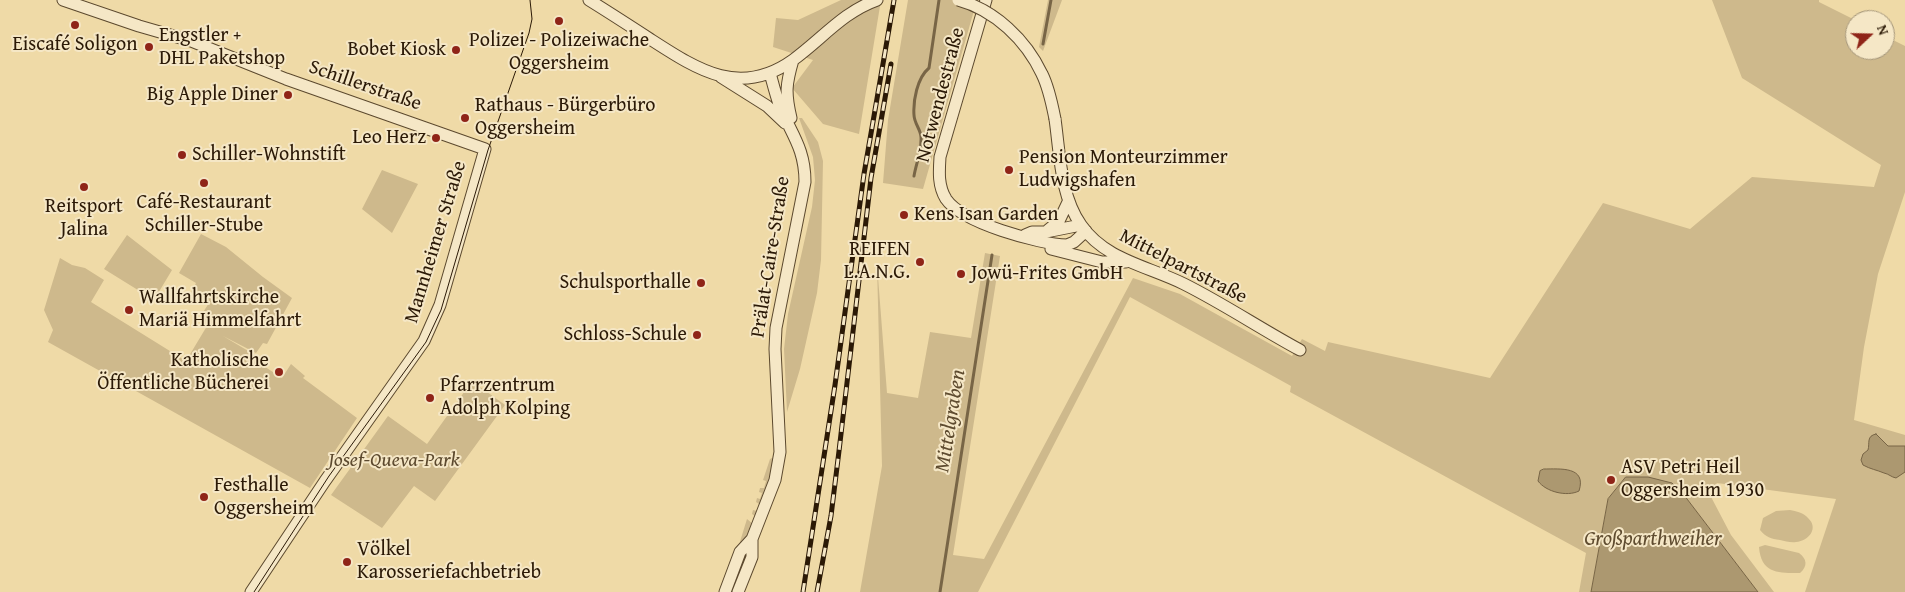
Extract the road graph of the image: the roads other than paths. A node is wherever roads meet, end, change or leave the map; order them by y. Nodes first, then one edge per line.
1 (63, 0) edge
2 (589, 0) edge
3 (877, 0) edge
4 (958, 0) edge
5 (986, 0) edge
6 (793, 60) junction
7 (770, 73) junction
8 (720, 76) junction
9 (790, 123) junction
10 (485, 149) joint
11 (1068, 202) junction
12 (1083, 228) junction
13 (1046, 232) junction
14 (1024, 236) junction
15 (1127, 262) junction
16 (1300, 350) dead end
17 (752, 539) junction
18 (735, 566) junction
19 (746, 572) junction
20 (251, 592) edge
21 (725, 592) edge
22 (738, 592) edge

1 - 10 street, Schillerstraße
2 - 8 street
3 - 6 street
4 - 11 street, Mittelpartstraße, bridge
5 - 14 street, Notwendestraße
6 - 7 street
6 - 9 street
7 - 8 street
7 - 9 street, Prälat-Caire-Straße
8 - 9 street
9 - 17 street, Prälat-Caire-Straße
10 - 20 street, Mannheimer Straße
11 - 12 street, Mittelpartstraße
11 - 13 street
12 - 13 street
12 - 14 street
12 - 15 street, Mittelpartstraße
13 - 14 street
14 - 15 street
15 - 16 street, Mittelpartstraße
17 - 18 street, Prälat-Caire-Straße
17 - 19 street, Prälat-Caire-Straße
18 - 19 street
18 - 21 street, Prälat-Caire-Straße
19 - 22 street, Prälat-Caire-Straße

